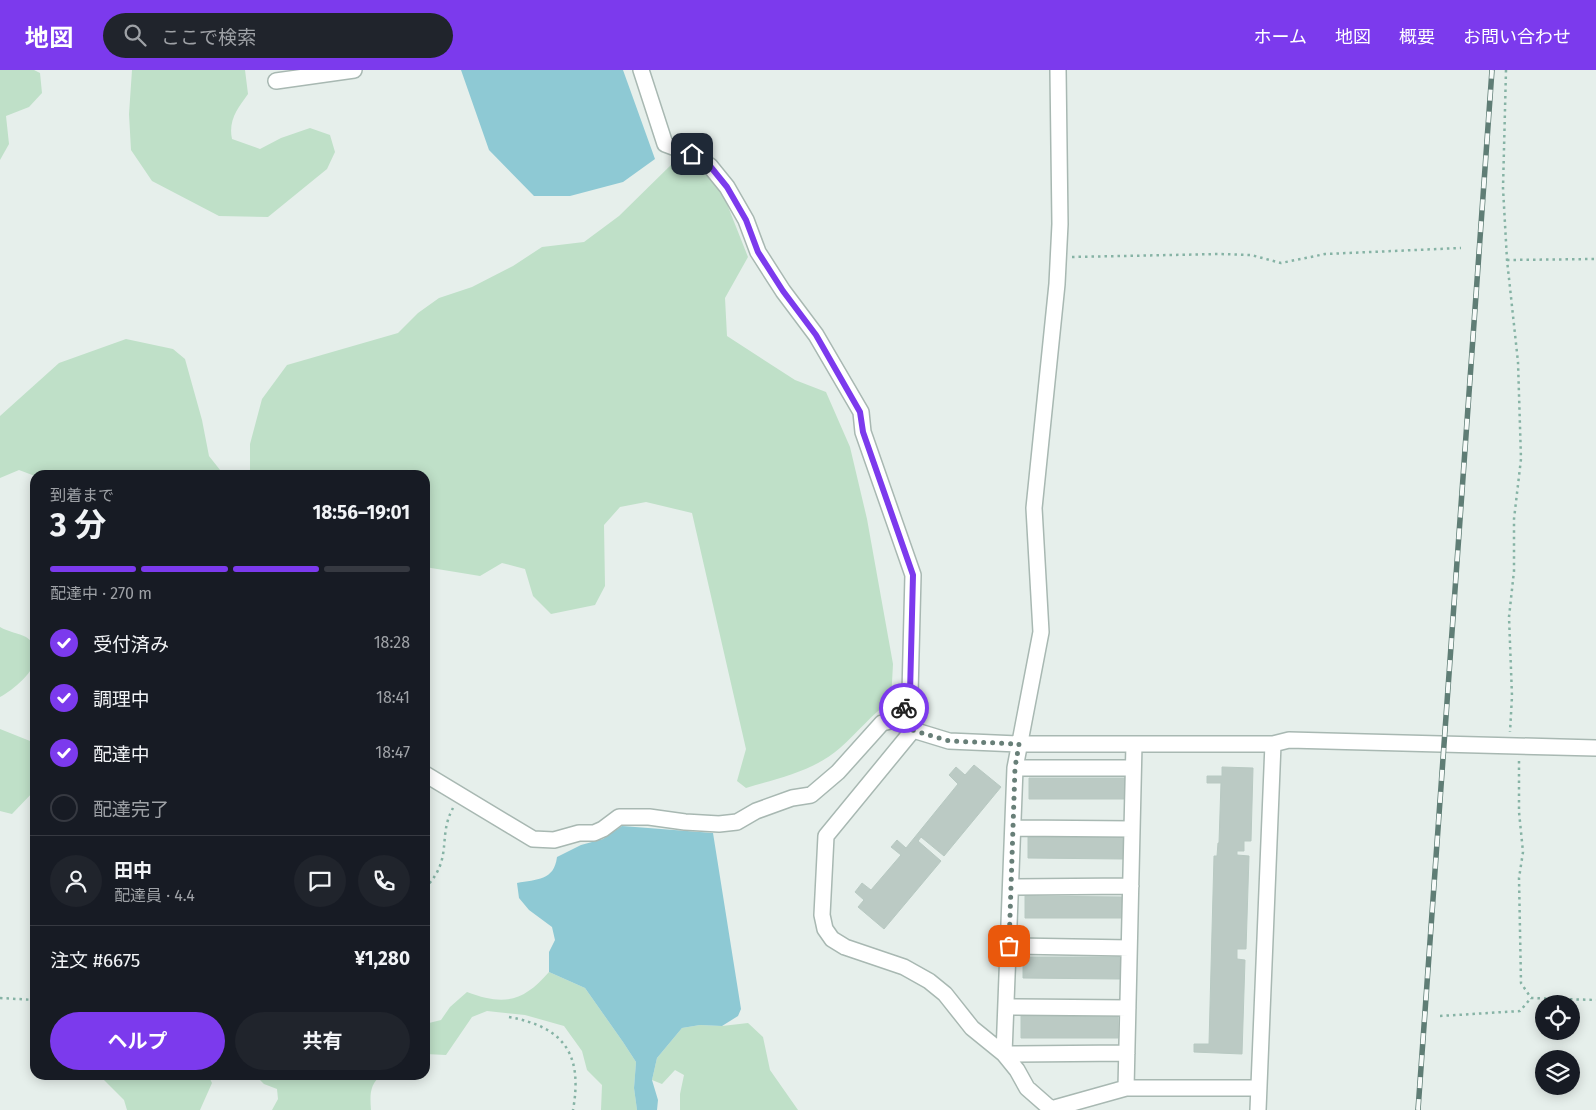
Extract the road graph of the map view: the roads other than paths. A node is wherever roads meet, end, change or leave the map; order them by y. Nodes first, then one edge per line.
1 (354, 70) edge
2 (641, 70) edge
3 (1058, 70) edge
4 (276, 80) dead end
5 (895, 720) junction
6 (912, 730) junction
7 (1019, 744) junction
8 (1134, 744) junction
9 (1273, 744) junction
10 (1596, 748) edge
11 (1015, 768) junction
12 (1133, 768) junction
13 (430, 777) edge
14 (1012, 828) junction
15 (1132, 829) junction
16 (1012, 886) junction
17 (1131, 886) junction
18 (1009, 946) junction
19 (1129, 948) junction
20 (1007, 1007) junction
21 (1128, 1008) junction
22 (1127, 1053) junction
23 (1004, 1054) junction
24 (1126, 1088) junction
25 (1258, 1088) junction
26 (1052, 1109) edge
27 (1258, 1110) edge

1 - 4 street
2 - 5 street
3 - 7 street
5 - 6 street
5 - 13 street
6 - 7 street
6 - 23 street
7 - 8 street
7 - 11 street
8 - 9 street
8 - 12 street
9 - 10 street
9 - 25 street
11 - 12 street
11 - 14 street
12 - 15 street
14 - 15 street
14 - 16 street
15 - 17 street
16 - 17 street
16 - 18 street
17 - 19 street
18 - 19 street
18 - 20 street
19 - 21 street
20 - 21 street
20 - 23 street
21 - 22 street
22 - 23 street
22 - 24 street
23 - 26 street
24 - 25 street
24 - 26 street
25 - 27 street

